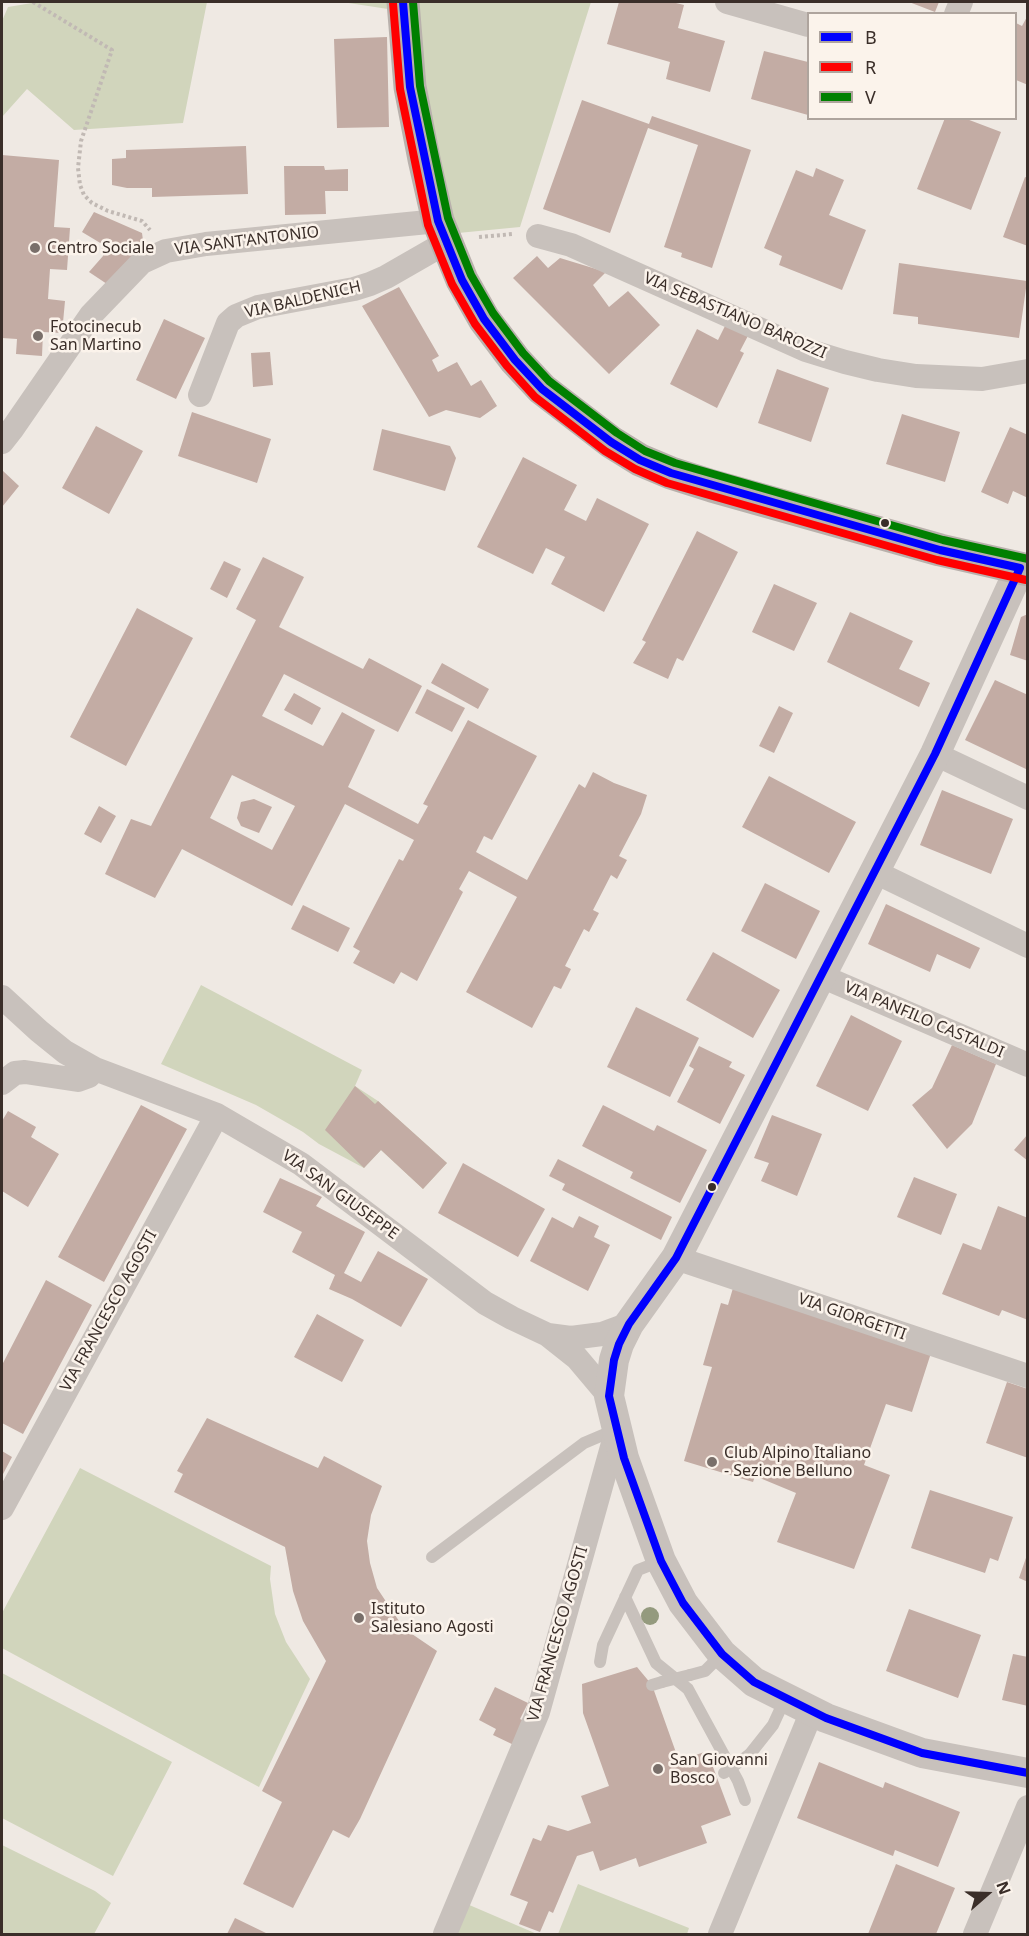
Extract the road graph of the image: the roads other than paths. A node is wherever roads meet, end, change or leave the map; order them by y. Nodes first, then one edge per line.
1 (403, 2) edge
2 (727, 2) edge
3 (807, 25) edge
4 (443, 232) junction
5 (538, 236) road end
6 (1028, 371) edge
7 (200, 396) dead end
8 (2, 442) edge
9 (1024, 569) edge
10 (935, 754) junction
11 (1028, 798) edge
12 (875, 872) junction
13 (1028, 946) edge
14 (821, 976) junction
15 (2, 997) edge
16 (1028, 1065) edge
17 (95, 1069) junction
18 (2, 1083) edge
19 (217, 1114) junction
20 (676, 1258) junction
21 (629, 1324) junction
22 (548, 1335) junction
23 (1028, 1376) edge
24 (609, 1396) junction
25 (617, 1429) junction
26 (2, 1508) edge
27 (432, 1557) dead end
28 (661, 1560) junction
29 (625, 1597) junction
30 (722, 1654) junction
31 (600, 1662) dead end
32 (657, 1684) dead end
33 (786, 1698) junction
34 (812, 1711) junction
35 (1028, 1773) edge
36 (720, 1774) dead end
37 (745, 1800) dead end
38 (1028, 1807) edge
39 (445, 1935) edge
40 (720, 1935) edge
41 (975, 1935) edge

1 - 4 main road
2 - 3 street
4 - 7 street, VIA BALDENICH
4 - 8 street, VIA SANT'ANTONIO
4 - 9 main road
5 - 6 street, VIA SEBASTIANO BAROZZI
9 - 10 street
10 - 11 street
10 - 12 street
12 - 13 street
12 - 14 street
14 - 16 street, VIA PANFILO CASTALDI
14 - 20 street
15 - 17 street, VIA SAN GIUSEPPE
17 - 18 street
17 - 19 street, VIA SAN GIUSEPPE
19 - 22 street, VIA SAN GIUSEPPE
19 - 26 street, VIA FRANCESCO AGOSTI
20 - 21 street
20 - 23 street, VIA GIORGETTI
21 - 22 street, VIA SAN GIUSEPPE
21 - 24 street
22 - 24 street, VIA SAN GIUSEPPE
24 - 25 street
25 - 27 lane
25 - 28 street
25 - 39 street, VIA FRANCESCO AGOSTI
28 - 29 lane
28 - 30 street
29 - 31 lane
29 - 37 lane
30 - 32 lane, bridge
30 - 33 street
33 - 34 street
33 - 36 lane, bridge
34 - 35 street
34 - 40 street
38 - 41 street

